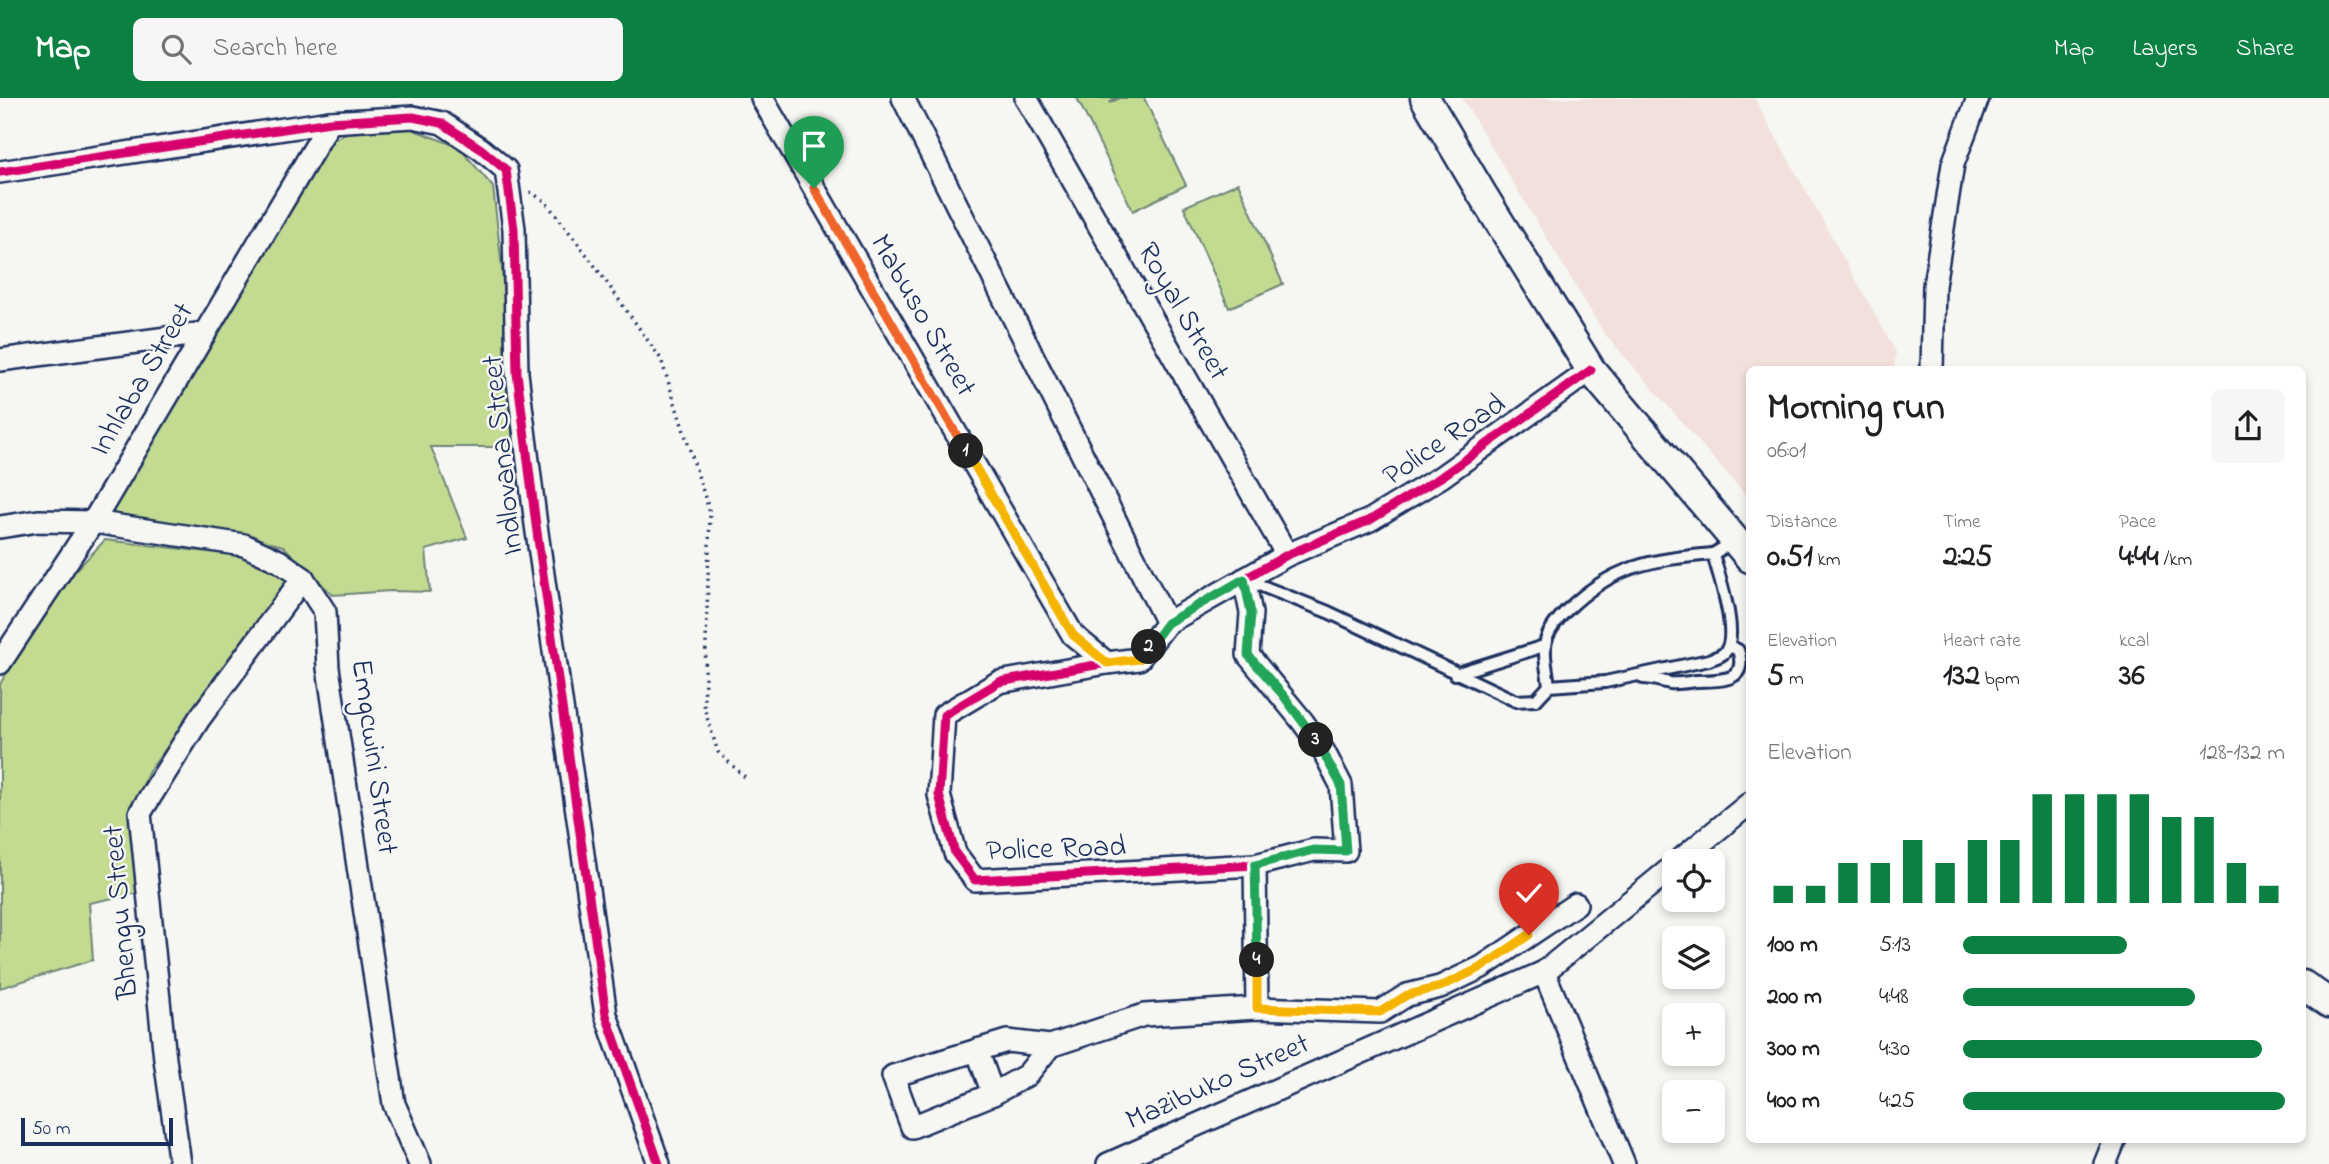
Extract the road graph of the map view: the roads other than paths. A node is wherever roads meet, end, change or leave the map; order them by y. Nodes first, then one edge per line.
1 (762, 98) edge
2 (903, 98) edge
3 (1026, 98) edge
4 (1425, 98) edge
5 (1978, 98) edge
6 (330, 122) junction
7 (0, 172) edge
8 (205, 333) junction
9 (0, 360) edge
10 (1932, 366) edge
11 (1591, 370) junction
12 (93, 522) junction
13 (0, 527) edge
14 (1733, 551) edge
15 (1287, 555) junction
16 (303, 578) junction
17 (1244, 579) junction
18 (1167, 623) junction
19 (1544, 646) junction
20 (1729, 646) junction
21 (0, 663) edge
22 (1107, 663) junction
23 (1455, 674) junction
24 (1622, 678) junction
25 (1549, 686) junction
26 (1746, 806) edge
27 (1694, 849) edge
28 (1255, 865) junction
29 (1662, 875) edge
30 (1576, 904) dead end
31 (1544, 972) junction
32 (2306, 987) edge
33 (2329, 1003) edge
34 (1257, 1008) junction
35 (1050, 1046) junction
36 (976, 1050) junction
37 (993, 1094) junction
38 (180, 1164) edge
39 (419, 1164) edge
40 (659, 1164) edge
41 (1108, 1164) edge
42 (1624, 1164) edge

1 - 22 street, Mabuso Street
2 - 18 street
3 - 15 street, Royal Street
4 - 11 main road
5 - 10 street
6 - 7 street
6 - 8 street, Inhlaba Street
6 - 40 street, Indlovana Street
8 - 9 street
8 - 12 street, Inhlaba Street
11 - 14 main road
11 - 15 street, Police Road
12 - 13 street, Emgcwini Street
12 - 16 street, Emgcwini Street
12 - 21 street, Inhlaba Street
14 - 19 lane
14 - 20 lane
15 - 17 street, Police Road
16 - 38 street, Bhengu Street
16 - 39 street, Emgcwini Street
17 - 18 street, Police Road
17 - 23 lane
17 - 28 street, Police Road
18 - 22 street, Police Road
19 - 23 lane
19 - 25 lane
20 - 24 lane
20 - 24 lane
22 - 28 street, Police Road
23 - 25 lane
24 - 25 lane
26 - 27 street
28 - 34 street
29 - 31 street, Mazibuko Street
30 - 34 street
31 - 41 street, Mazibuko Street
31 - 42 street
32 - 33 main road
34 - 35 street
35 - 36 street
35 - 37 street
36 - 37 street
36 - 37 street

